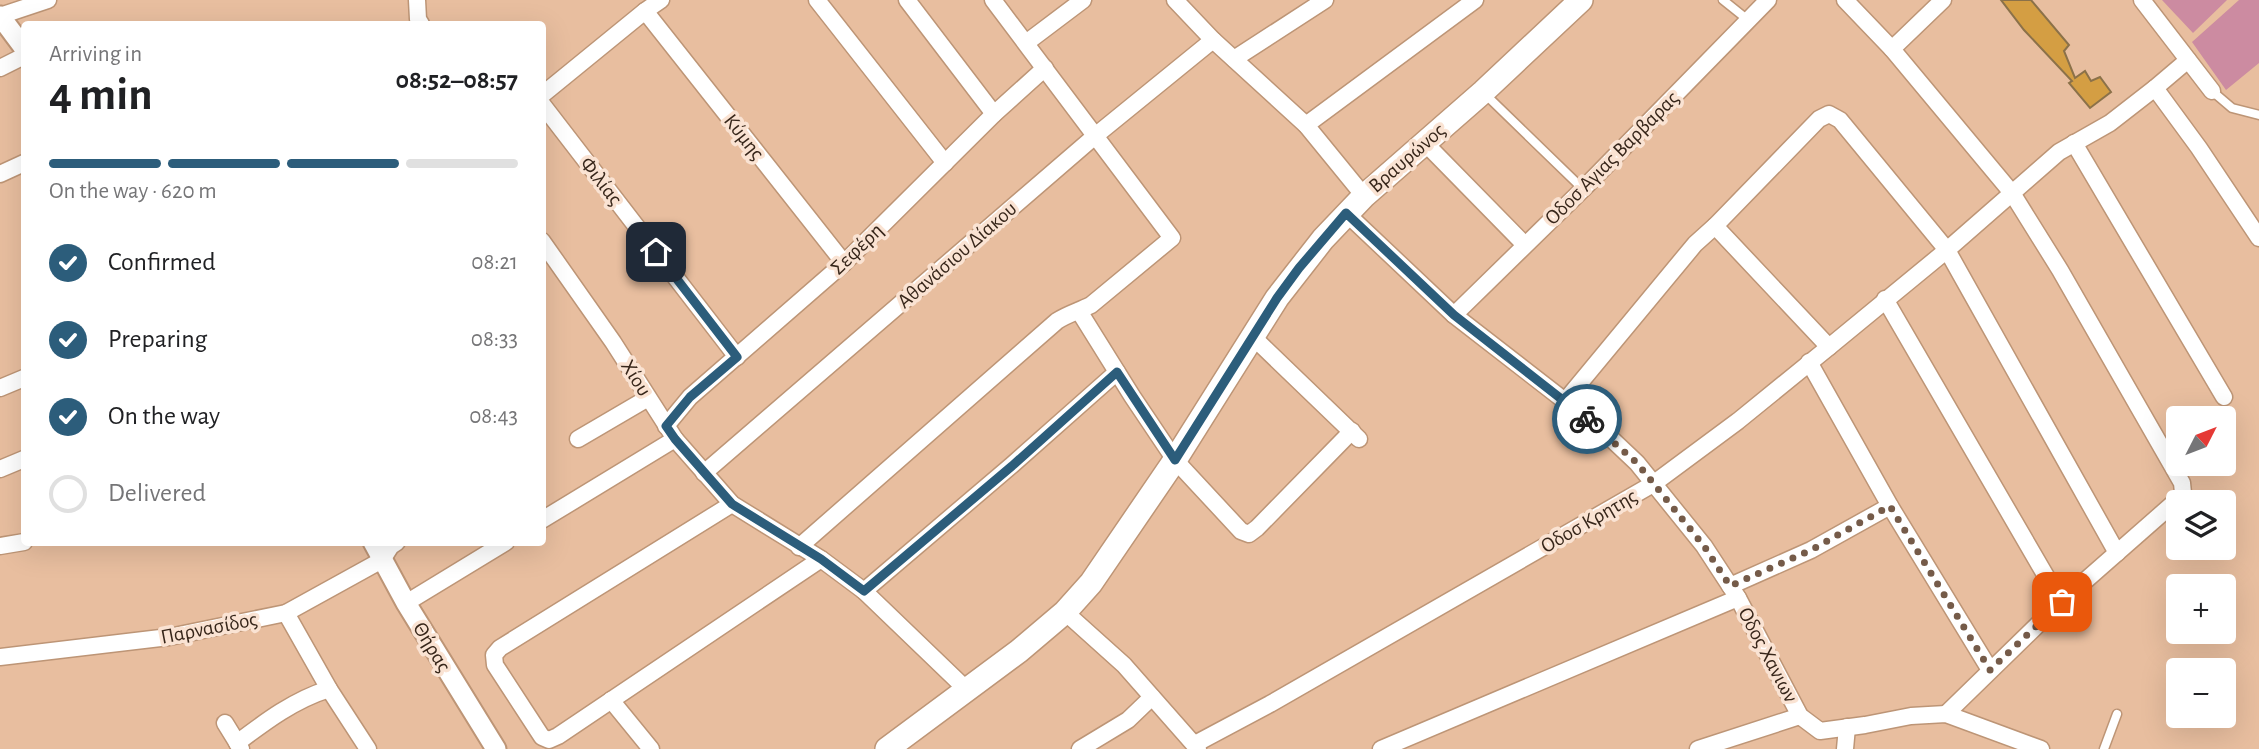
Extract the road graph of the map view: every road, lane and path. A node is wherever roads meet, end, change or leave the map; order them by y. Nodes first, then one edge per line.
1 (48, 0) edge
2 (417, 0) edge
3 (661, 0) edge
4 (817, 0) edge
5 (907, 0) edge
6 (993, 0) edge
7 (1083, 0) edge
8 (1175, 0) edge
9 (1325, 0) edge
10 (1475, 0) edge
11 (1581, 0) edge
12 (1723, 0) edge
13 (1768, 0) edge
14 (1845, 0) edge
15 (1943, 0) edge
16 (2142, 0) edge
17 (645, 11) junction
18 (0, 16) edge
19 (1748, 20) junction
20 (420, 21) edge
21 (1213, 40) junction
22 (1026, 43) junction
23 (21, 44) edge
24 (1892, 49) junction
25 (21, 58) edge
26 (1234, 59) junction
27 (2188, 60) junction
28 (0, 68) edge
29 (1045, 68) junction
30 (2155, 88) junction
31 (2212, 91) joint
32 (546, 92) edge
33 (1483, 92) junction
34 (546, 109) edge
35 (994, 114) junction
36 (2259, 115) edge
37 (1306, 125) junction
38 (1095, 136) junction
39 (1425, 143) junction
40 (2074, 143) junction
41 (945, 163) junction
42 (21, 164) edge
43 (0, 174) edge
44 (1583, 188) junction
45 (2012, 193) junction
46 (1364, 196) junction
47 (1346, 213) junction
48 (1715, 226) junction
49 (2259, 238) edge
50 (1525, 245) junction
51 (546, 247) edge
52 (1947, 250) junction
53 (844, 263) junction
54 (1885, 299) junction
55 (1079, 311) junction
56 (1454, 315) junction
57 (1252, 337) junction
58 (1829, 347) junction
59 (737, 357) junction
60 (1809, 362) junction
61 (1117, 372) junction
62 (21, 379) edge
63 (0, 388) edge
64 (2224, 397) dead end
65 (648, 398) junction
66 (1565, 401) junction
67 (671, 433) junction
68 (579, 439) dead end
69 (21, 460) edge
70 (1175, 460) junction
71 (0, 469) edge
72 (704, 473) junction
73 (1653, 484) junction
74 (732, 504) junction
75 (1890, 506) junction
76 (546, 517) edge
77 (21, 543) edge
78 (500, 546) edge
79 (0, 547) edge
80 (799, 547) junction
81 (378, 551) edge
82 (2118, 553) junction
83 (821, 559) junction
84 (864, 591) junction
85 (1734, 592) junction
86 (2062, 602) junction
87 (407, 603) junction
88 (1065, 612) junction
89 (286, 613) junction
90 (0, 657) edge
91 (1990, 670) junction
92 (329, 689) junction
93 (967, 690) junction
94 (1152, 697) junction
95 (611, 700) junction
96 (1946, 714) junction
97 (2118, 714) dead end
98 (1800, 716) junction
99 (225, 723) dead end
100 (1847, 727) junction
101 (239, 746) edge
102 (1196, 746) edge
103 (368, 749) edge
104 (496, 749) edge
105 (651, 749) edge
106 (887, 749) edge
107 (1080, 749) edge
108 (1381, 749) edge
109 (1698, 749) edge
110 (1845, 749) edge
111 (2041, 749) edge
112 (2104, 749) edge

1 - 18 street
2 - 20 street
3 - 17 street
4 - 41 street
5 - 35 street
6 - 22 street
7 - 22 street
8 - 21 street
9 - 26 street
10 - 37 street
11 - 33 main road, Βραυρώνος
12 - 19 lane
13 - 19 street, Οδοσ Αγιας Βαρβαρας
14 - 24 street
15 - 24 street
16 - 27 street
17 - 32 street
17 - 53 street, Κύμης
18 - 23 street
19 - 44 street, Οδοσ Αγιας Βαρβαρας
21 - 26 street
21 - 38 street, Αθανάσιου Δίακου
22 - 29 street
24 - 45 street
25 - 28 street
26 - 37 street
27 - 30 street, Οδοσ Κρητης
27 - 31 street
29 - 35 street, Σεφέρη
29 - 38 street
30 - 40 street, Οδοσ Κρητης
30 - 49 street
31 - 36 lane
33 - 39 main road, Βραυρώνος
33 - 44 lane
34 - 59 street, Φιλίας
35 - 41 street, Σεφέρη
37 - 46 street
38 - 55 street
38 - 72 street, Αθανάσιου Δίακου
39 - 46 main road, Βραυρώνος
39 - 50 street
40 - 45 street, Οδοσ Κρητης
40 - 64 street
41 - 53 street, Σεφέρη
42 - 43 street
44 - 50 street, Οδοσ Αγιας Βαρβαρας
45 - 52 street, Οδοσ Κρητης
45 - 82 street
46 - 47 main road, Βραυρώνος
47 - 56 street, Οδος Χανιων
47 - 57 main road, Βραυρώνος
48 - 52 street
48 - 58 street
48 - 66 street
50 - 56 street, Οδοσ Αγιας Βαρβαρας
51 - 65 street, Χίου
52 - 54 street, Οδοσ Κρητης
52 - 82 street
53 - 59 street, Σεφέρη
54 - 58 street, Οδοσ Κρητης
54 - 86 street
55 - 61 street
55 - 80 street
56 - 66 street, Οδος Χανιων
57 - 70 main road, Βραυρώνος
57 - 70 street
58 - 60 street, Οδοσ Κρητης
59 - 67 street, Σεφέρη
60 - 73 street, Οδοσ Κρητης
60 - 75 street
61 - 70 street
61 - 84 street
62 - 63 street
65 - 67 street, Χίου
65 - 68 street
66 - 73 street, Οδος Χανιων
67 - 72 street, Χίου
67 - 76 street, Σεφέρη
69 - 71 street
70 - 88 main road, Βραυρώνος
72 - 74 street, Χίου
73 - 85 street, Οδος Χανιων
73 - 102 street, Οδοσ Κρητης
74 - 80 street, Χίου
74 - 95 street
75 - 85 street
75 - 91 street
77 - 79 street
78 - 87 street
80 - 83 street, Χίου
81 - 87 street, Θήρας
81 - 89 street, Παρνασίδος
82 - 86 street
83 - 84 street, Χίου
83 - 95 street
84 - 93 street, Χίου
85 - 98 street, Οδος Χανιων
85 - 108 street
86 - 91 street
87 - 104 street, Θήρας
88 - 93 main road, Βραυρώνος
88 - 94 street
89 - 90 street, Παρνασίδος
89 - 92 street
91 - 96 street
92 - 101 street
92 - 103 street
93 - 106 main road, Βραυρώνος
94 - 102 street
94 - 107 street
95 - 105 street
96 - 100 street, Οδος Χανιων
96 - 111 street, Οδος Χανιων
97 - 112 lane
98 - 100 street, Οδος Χανιων
98 - 109 street
99 - 101 street
100 - 110 street

